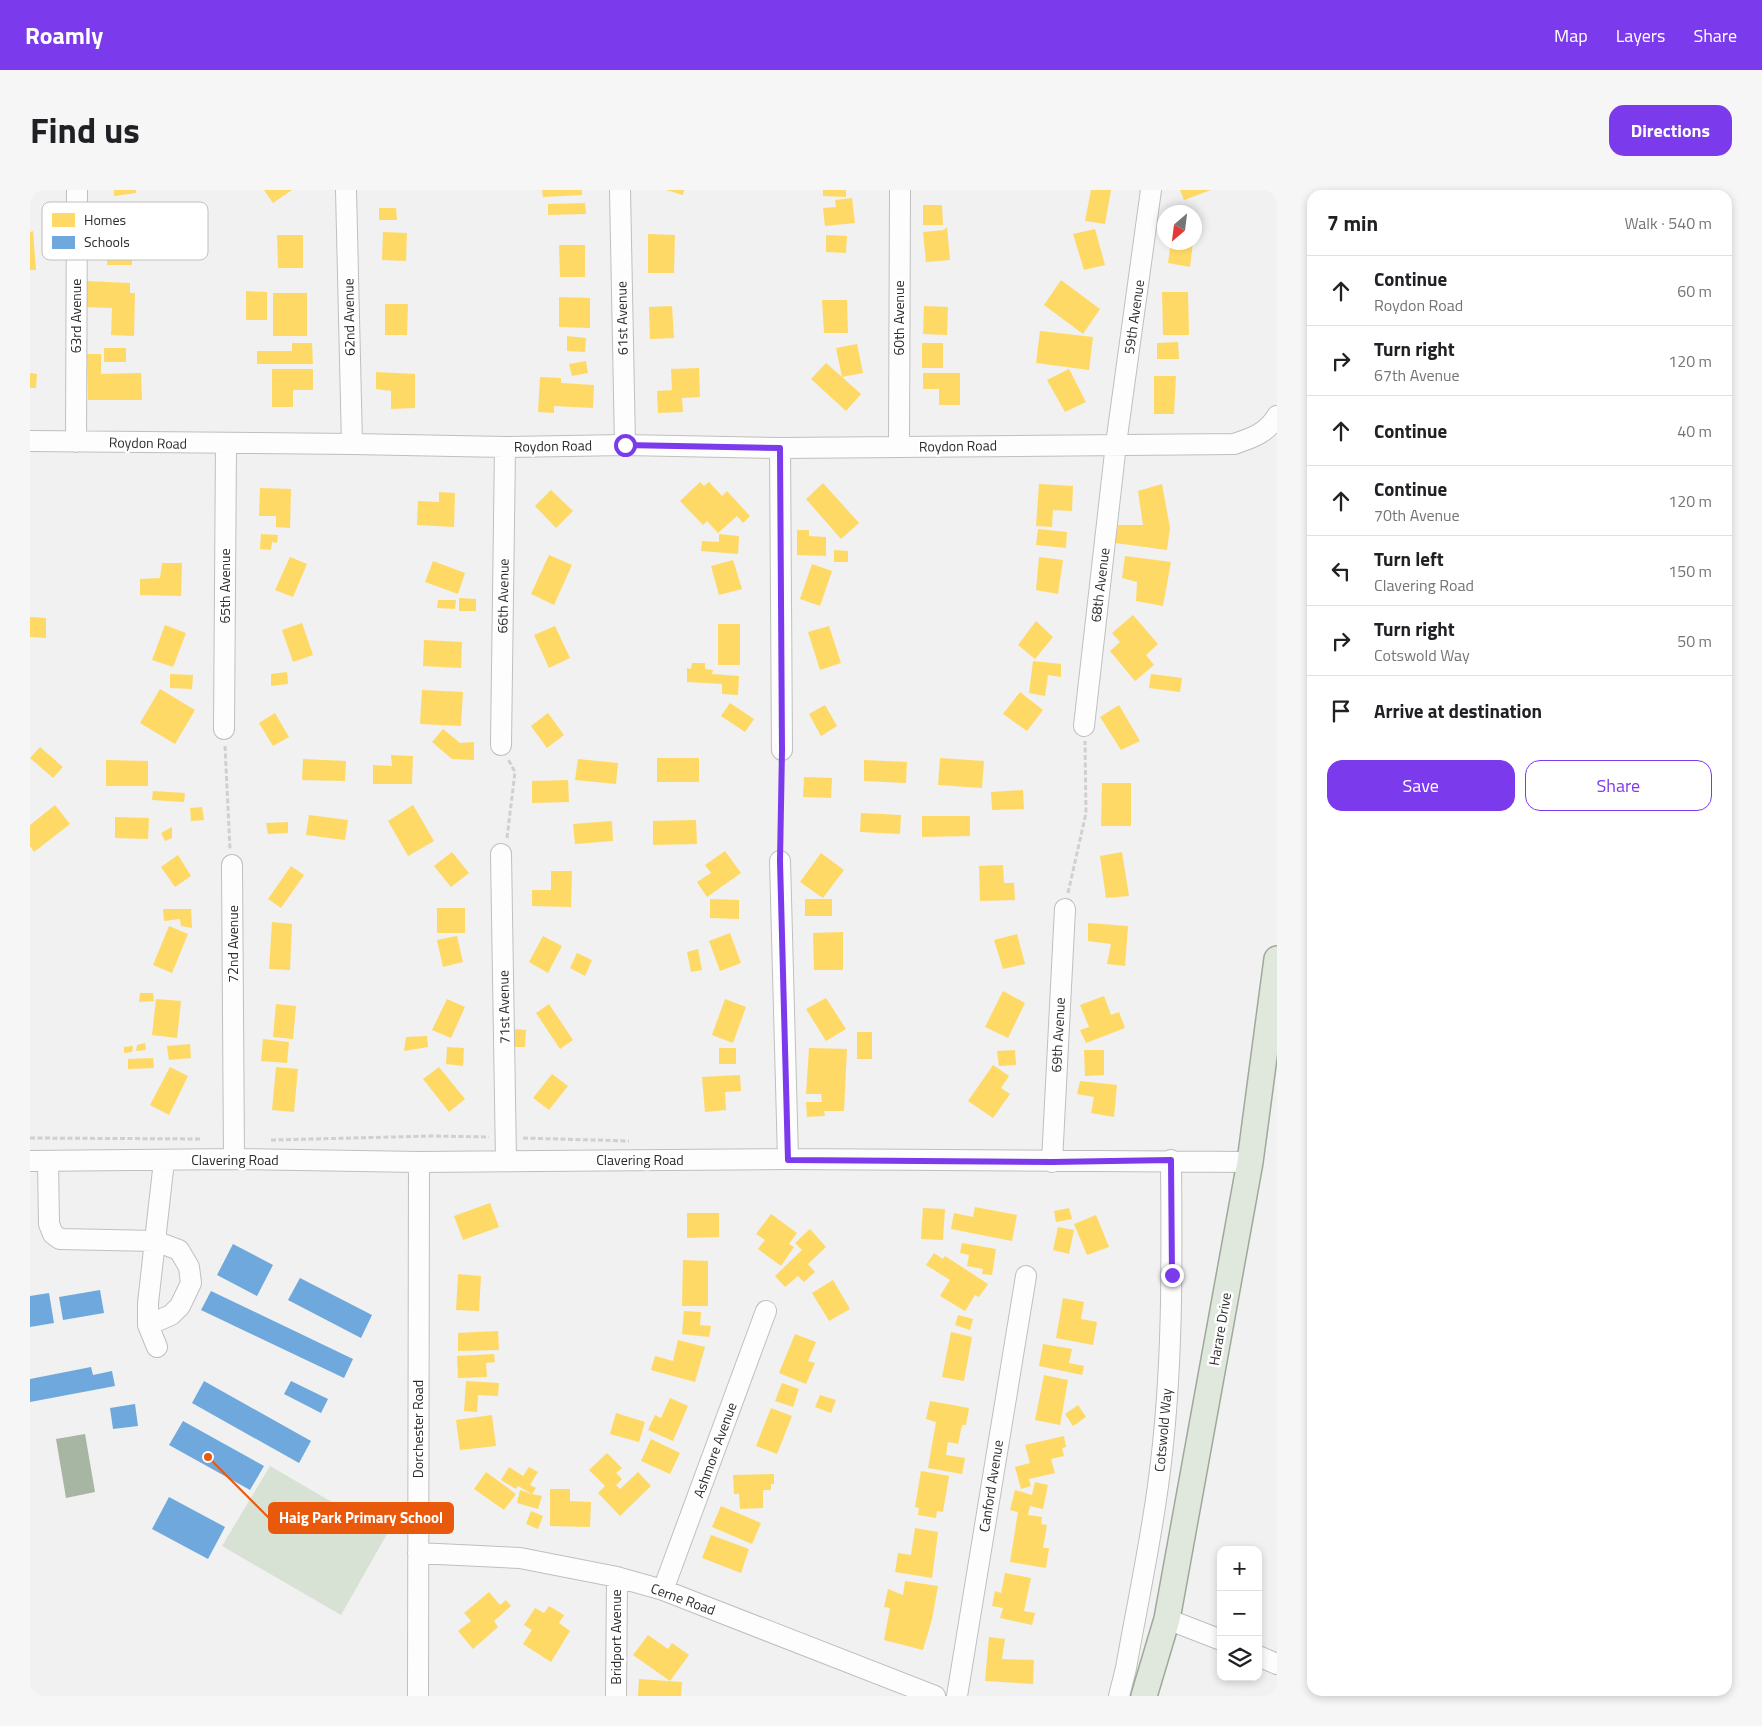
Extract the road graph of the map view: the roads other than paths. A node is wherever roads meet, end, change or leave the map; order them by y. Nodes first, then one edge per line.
1 (346, 190) edge
2 (620, 190) edge
3 (900, 190) edge
4 (1151, 190) edge
5 (77, 260) edge
6 (1277, 416) edge
7 (30, 441) edge
8 (76, 442) junction
9 (226, 444) junction
10 (352, 444) junction
11 (1116, 444) junction
12 (625, 445) junction
13 (505, 447) junction
14 (899, 447) junction
15 (780, 448) junction
16 (1084, 726) road end
17 (224, 729) road end
18 (501, 745) road end
19 (782, 750) road end
20 (501, 854) road end
21 (780, 861) road end
22 (232, 865) road end
23 (1065, 909) road end
24 (1277, 959) edge
25 (234, 1149) junction
26 (506, 1160) junction
27 (788, 1160) junction
28 (1171, 1160) junction
29 (39, 1161) edge
30 (164, 1161) junction
31 (418, 1162) junction
32 (1052, 1162) junction
33 (1250, 1162) junction
34 (155, 1241) junction
35 (1026, 1276) dead end
36 (766, 1311) dead end
37 (148, 1325) junction
38 (157, 1348) dead end
39 (418, 1553) junction
40 (617, 1577) junction
41 (663, 1590) junction
42 (1167, 1619) junction
43 (1217, 1638) edge
44 (1262, 1658) edge
45 (1277, 1664) edge
46 (418, 1696) edge
47 (616, 1696) edge
48 (935, 1696) edge
49 (957, 1696) edge
50 (1119, 1696) edge
51 (1144, 1696) edge

1 - 10 street, 62nd Avenue
2 - 12 street, 61st Avenue
3 - 14 street, 60th Avenue
4 - 11 street, 59th Avenue
5 - 8 street, 63rd Avenue
6 - 11 street, Roydon Road
7 - 8 street, Roydon Road
8 - 9 street, Roydon Road
9 - 10 street, Roydon Road
9 - 17 street, 65th Avenue
10 - 13 street, Roydon Road
11 - 14 street, Roydon Road
11 - 16 street, 68th Avenue
12 - 13 street, Roydon Road
12 - 15 street, Roydon Road
13 - 18 street, 66th Avenue
14 - 15 street, Roydon Road
15 - 19 street
20 - 26 street, 71st Avenue
21 - 27 street
22 - 25 street, 72nd Avenue
23 - 32 street, 69th Avenue
24 - 33 main road, Harare Drive
25 - 30 street, Clavering Road
25 - 31 street, Clavering Road
26 - 27 street, Clavering Road
26 - 31 street, Clavering Road
27 - 32 street, Clavering Road
28 - 32 street, Clavering Road
28 - 33 street, Clavering Road
28 - 50 street, Cotswold Way
29 - 30 street, Clavering Road
29 - 34 street
30 - 34 street
31 - 39 street, Dorchester Road
33 - 42 main road, Harare Drive
34 - 37 street
34 - 37 street
35 - 49 street, Canford Avenue
36 - 41 street, Ashmore Avenue
37 - 38 street
39 - 40 street, Cerne Road
39 - 46 street, Dorchester Road
40 - 41 street, Cerne Road
40 - 47 street, Bridport Avenue
41 - 48 street, Cerne Road
42 - 43 street
42 - 51 main road, Harare Drive
44 - 45 street

